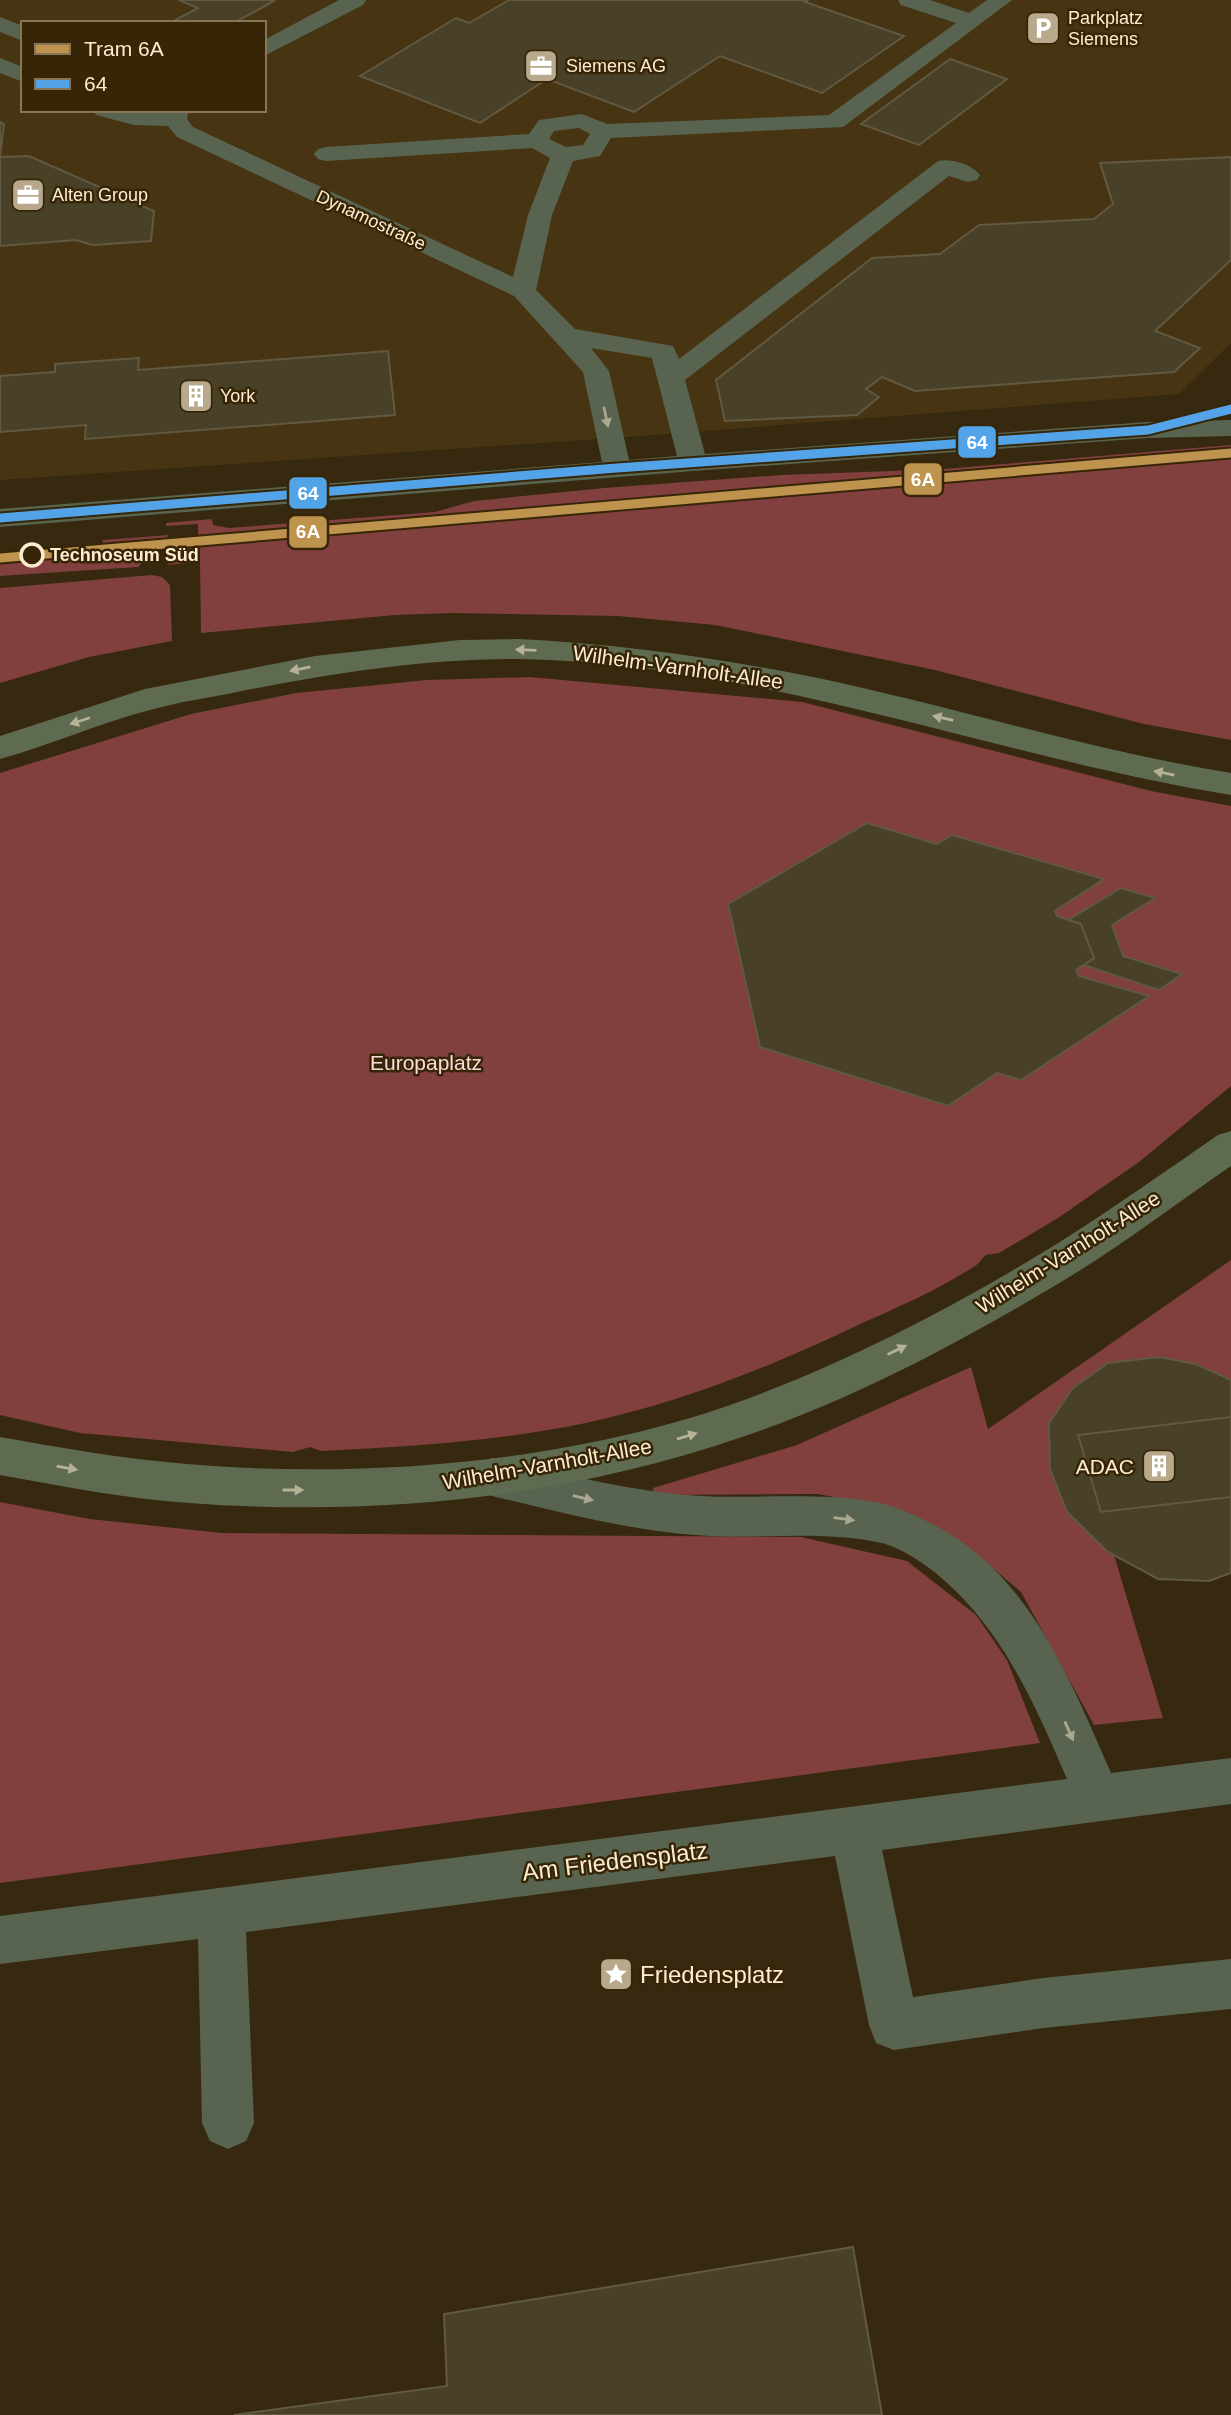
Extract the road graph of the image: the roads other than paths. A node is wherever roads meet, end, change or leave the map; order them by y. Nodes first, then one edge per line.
1 (355, 0) edge
2 (909, 0) edge
3 (1001, 0) edge
4 (971, 21) junction
5 (0, 24) edge
6 (21, 33) edge
7 (266, 48) edge
8 (0, 65) edge
9 (21, 74) edge
10 (112, 112) edge
11 (176, 114) edge
12 (603, 131) junction
13 (537, 141) junction
14 (326, 154) dead end
15 (563, 155) junction
16 (968, 174) dead end
17 (523, 292) junction
18 (567, 336) junction
19 (633, 347) junction
20 (596, 371) junction
21 (671, 378) junction
22 (1231, 409) edge
23 (1231, 428) edge
24 (1148, 430) junction
25 (694, 463) junction
26 (617, 468) junction
27 (0, 518) edge
28 (0, 748) edge
29 (1231, 784) edge
30 (1231, 1146) edge
31 (0, 1456) edge
32 (492, 1477) junction
33 (1231, 1781) edge
34 (1099, 1799) junction
35 (854, 1830) junction
36 (221, 1912) junction
37 (0, 1940) edge
38 (1231, 1984) edge
39 (228, 2123) dead end

1 - 7 street
2 - 4 street
3 - 4 street
4 - 12 street
5 - 6 street
8 - 9 street
10 - 11 street
11 - 17 street, Dynamostraße
12 - 13 street
12 - 15 street
13 - 14 street
13 - 15 street
15 - 17 street
16 - 21 street
17 - 18 street, Dynamostraße
18 - 19 street
18 - 20 street, Dynamostraße
19 - 20 street
19 - 21 street
20 -> 26 street, Dynamostraße
21 - 25 street
22 - 24 street
23 - 24 street
24 - 25 street
25 - 26 street
26 - 27 street
29 -> 28 main road, Wilhelm-Varnholt-Allee
32 -> 30 main road, Wilhelm-Varnholt-Allee
31 -> 32 main road, Wilhelm-Varnholt-Allee
32 -> 34 street
33 - 34 street, Am Friedensplatz
34 - 35 street, Am Friedensplatz
35 - 36 street, Am Friedensplatz
35 - 38 street
36 - 37 street, Am Friedensplatz
36 - 39 street

